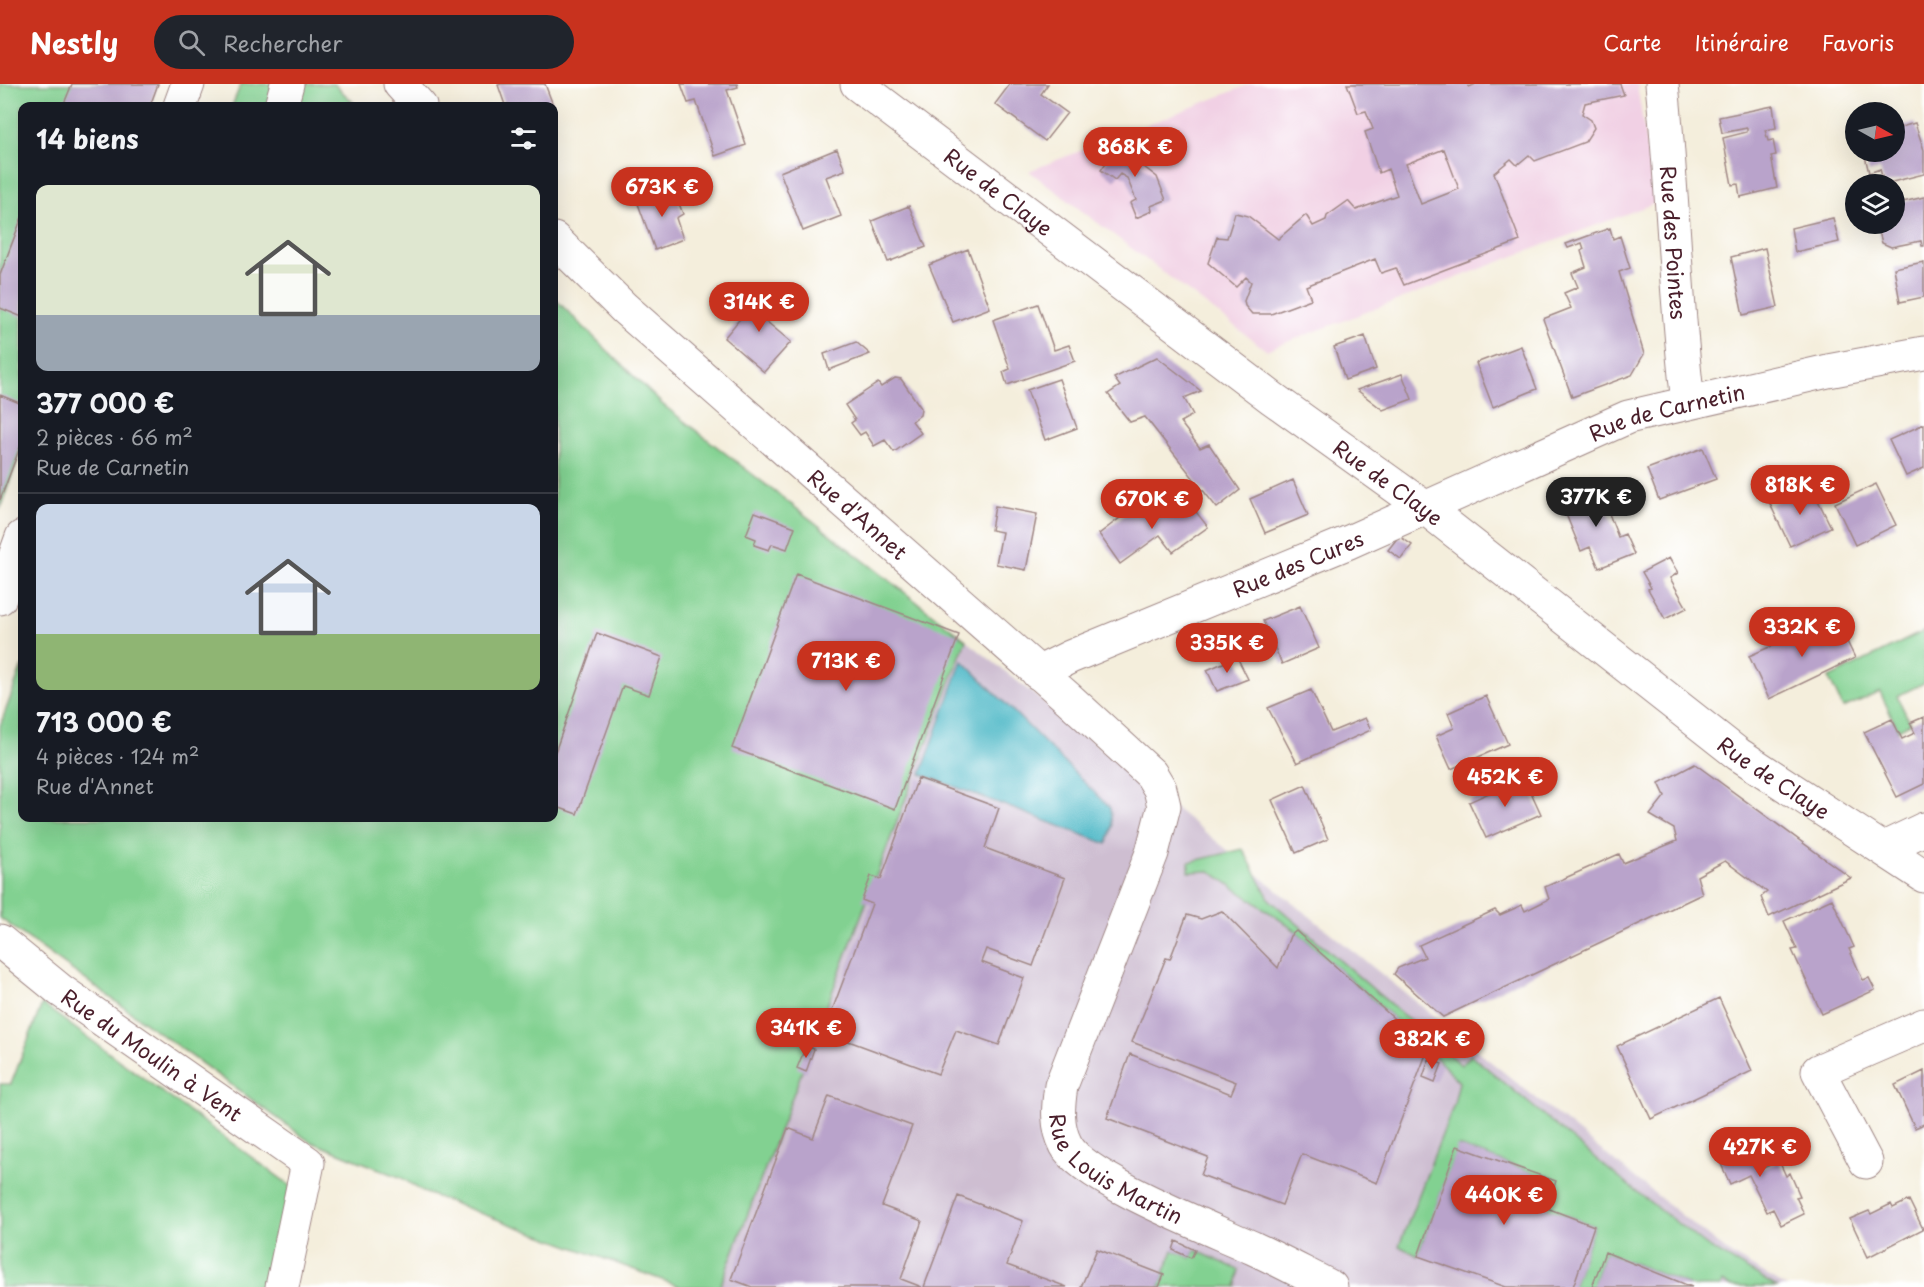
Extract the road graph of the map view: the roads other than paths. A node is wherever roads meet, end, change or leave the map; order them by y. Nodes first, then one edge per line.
1 (188, 84) edge
2 (287, 84) edge
3 (400, 84) edge
4 (857, 84) edge
5 (1662, 84) edge
6 (181, 102) edge
7 (282, 102) edge
8 (416, 102) edge
9 (558, 243) edge
10 (1924, 353) edge
11 (1688, 402) junction
12 (1424, 507) junction
13 (18, 548) edge
14 (0, 598) edge
15 (1038, 673) junction
16 (1160, 789) joint
17 (1924, 829) edge
18 (1884, 848) junction
19 (1924, 876) edge
20 (0, 941) edge
21 (1924, 1025) edge
22 (1866, 1162) dead end
23 (282, 1287) edge
24 (1331, 1287) edge

1 - 6 street
2 - 7 street
3 - 8 street
4 - 12 street, Rue de Claye
5 - 11 street, Rue des Pointes
9 - 15 street, Rue d'Annet
10 - 11 street, Rue de Carnetin
11 - 12 street, Rue de Carnetin
12 - 15 street, Rue des Cures
12 - 18 street, Rue de Claye
13 - 14 street
15 - 16 street, Rue d'Annet
16 - 24 street, Rue Louis Martin
17 - 18 street
18 - 19 street, Rue de Claye
20 - 23 street, Rue du Moulin à Vent
21 - 22 street

